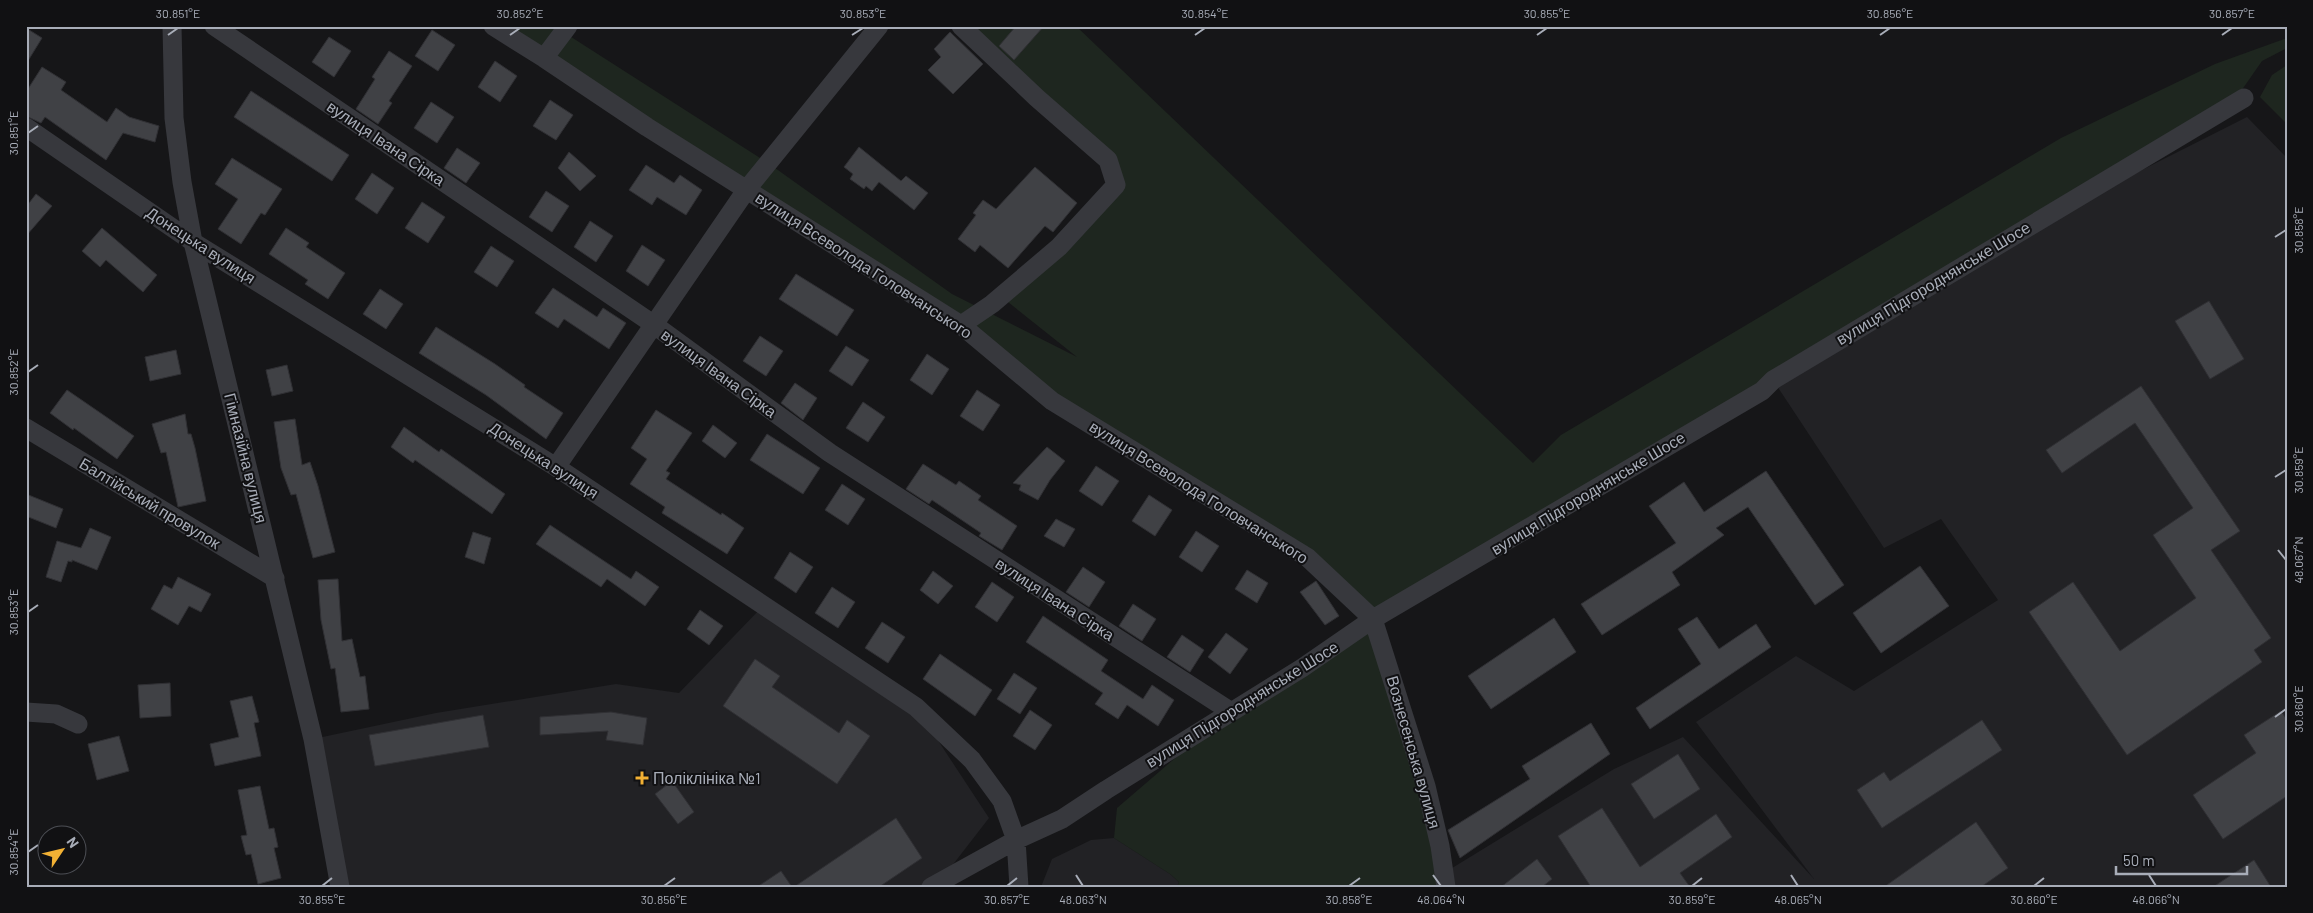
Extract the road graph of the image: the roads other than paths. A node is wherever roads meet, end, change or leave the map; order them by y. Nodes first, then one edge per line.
1 (172, 26) edge
2 (214, 26) edge
3 (493, 26) edge
4 (568, 26) edge
5 (879, 26) edge
6 (961, 26) edge
7 (544, 58) junction
8 (2244, 98) dead end
9 (26, 127) edge
10 (747, 189) junction
11 (193, 242) junction
12 (653, 324) junction
13 (961, 325) junction
14 (26, 428) edge
15 (556, 467) junction
16 (275, 578) junction
17 (1373, 619) junction
18 (1230, 711) junction
19 (26, 712) edge
20 (78, 724) dead end
21 (1016, 840) junction
22 (340, 887) edge
23 (931, 887) edge
24 (1020, 887) edge
25 (1446, 887) edge

1 - 11 street, Гімназійна вулиця
2 - 12 street, вулиця Івана Сірка
3 - 7 street, вулиця Всеволода Головчанського
4 - 7 street
5 - 10 street
6 - 13 street
7 - 10 street, вулиця Всеволода Головчанського
8 - 17 street, вулиця Підгороднянське Шосе
9 - 11 street, Донецька вулиця
10 - 12 street
10 - 13 street, вулиця Всеволода Головчанського
11 - 15 street, Донецька вулиця
11 - 16 street, Гімназійна вулиця
12 - 15 street
12 - 18 street, вулиця Івана Сірка
13 - 17 street, вулиця Всеволода Головчанського
14 - 16 street, Балтійський провулок
15 - 21 street, Донецька вулиця
16 - 22 street, Гімназійна вулиця
17 - 18 street, вулиця Підгороднянське Шосе
17 - 25 street, Вознесенська вулиця
18 - 21 street, вулиця Підгороднянське Шосе
19 - 20 street
21 - 23 street, вулиця Підгороднянське Шосе
21 - 24 street, Донецька вулиця

